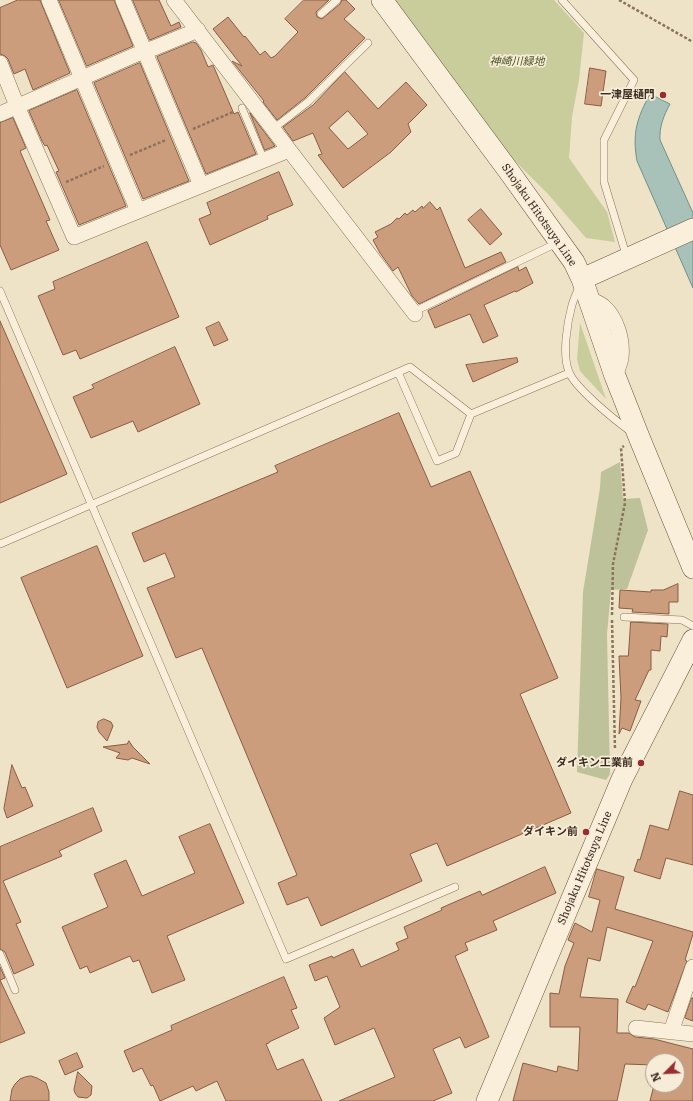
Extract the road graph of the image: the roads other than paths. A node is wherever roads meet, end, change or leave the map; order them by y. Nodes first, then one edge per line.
1 (49, 0) edge
2 (123, 0) edge
3 (174, 0) edge
4 (337, 0) edge
5 (382, 0) edge
6 (562, 0) edge
7 (321, 14) dead end
8 (198, 30) junction
9 (368, 43) dead end
10 (144, 51) junction
11 (0, 63) edge
12 (81, 79) junction
13 (17, 106) junction
14 (242, 108) road end
15 (0, 114) edge
16 (273, 129) junction
17 (289, 150) junction
18 (264, 160) junction
19 (201, 185) junction
20 (138, 211) junction
21 (693, 229) edge
22 (559, 242) junction
23 (629, 259) junction
24 (582, 279) junction
25 (0, 291) edge
26 (414, 313) joint
27 (398, 372) junction
28 (569, 372) junction
29 (471, 414) junction
30 (639, 437) junction
31 (92, 504) junction
32 (0, 544) edge
33 (693, 568) edge
34 (624, 617) dead end
35 (693, 626) edge
36 (693, 640) edge
37 (455, 887) dead end
38 (0, 954) edge
39 (693, 966) edge
40 (15, 990) dead end
41 (636, 1028) dead end
42 (671, 1032) junction
43 (693, 1034) edge
44 (487, 1101) edge

1 - 12 street
2 - 10 street
3 - 8 street
4 - 7 lane
5 - 22 main road, Shojaku Hitotsuya Line
6 - 23 lane
8 - 10 street
8 - 16 street
9 - 16 lane
10 - 12 street
10 - 19 street
11 - 13 street
12 - 13 street
12 - 20 street
13 - 15 street
13 - 20 street
14 - 18 lane
16 - 17 street
17 - 18 street
17 - 26 street
18 - 19 street
19 - 20 street
21 - 23 main road
22 - 24 main road, Shojaku Hitotsuya Line
22 - 26 lane
23 - 24 main road
24 - 28 lane
24 - 30 main road, Shojaku Hitotsuya Line
25 - 31 lane
27 - 29 lane
27 - 29 lane
27 - 31 lane
28 - 29 lane
28 - 30 lane
30 - 33 main road, Shojaku Hitotsuya Line
31 - 32 lane
31 - 37 lane
34 - 35 lane
36 - 44 main road, Shojaku Hitotsuya Line
38 - 40 lane
39 - 42 street
41 - 42 street
42 - 43 street

